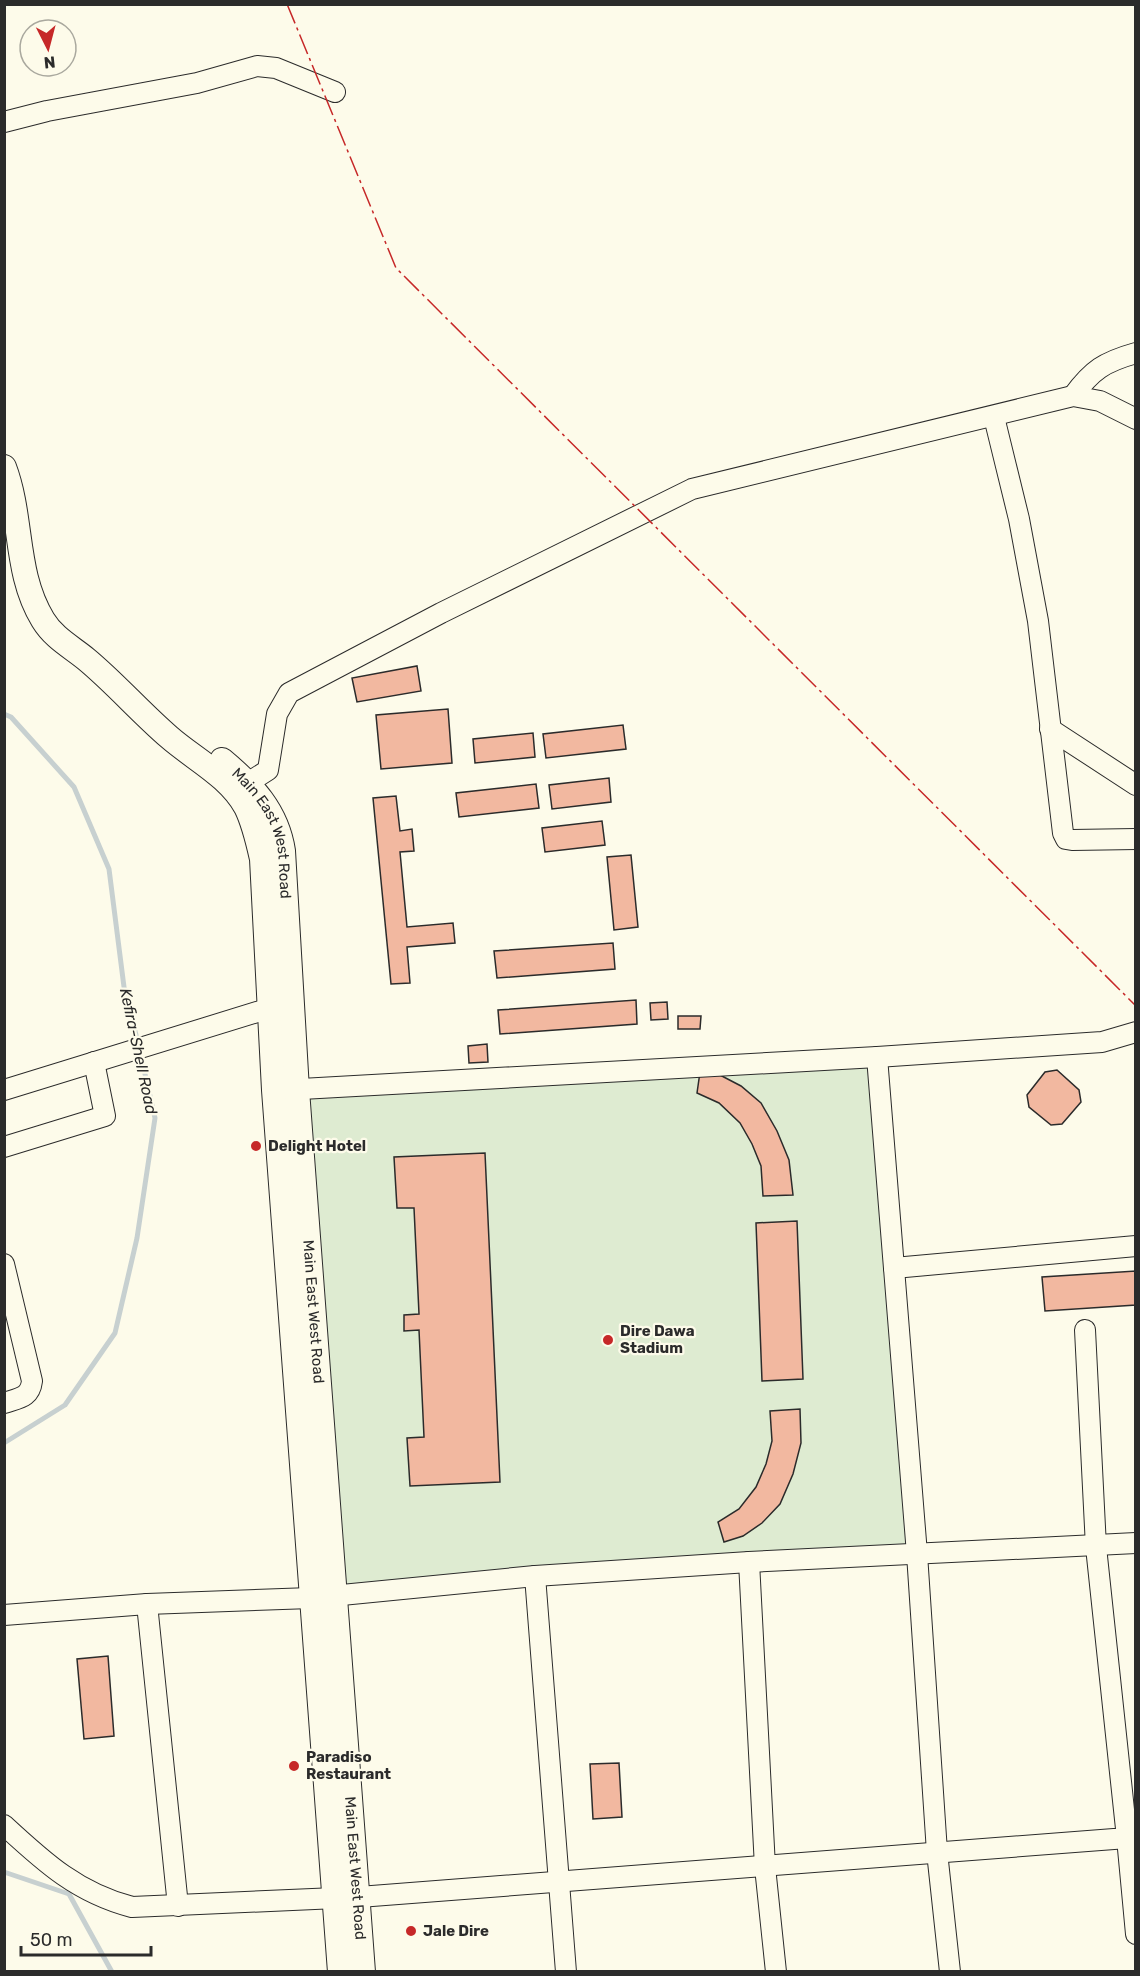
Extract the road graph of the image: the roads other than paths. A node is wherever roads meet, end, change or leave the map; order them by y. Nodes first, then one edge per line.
1 (335, 92) dead end
2 (4, 122) edge
3 (1136, 353) edge
4 (1072, 396) junction
5 (994, 417) junction
6 (1136, 419) edge
7 (4, 467) edge
8 (1050, 729) junction
9 (1136, 785) edge
10 (242, 787) junction
11 (1136, 839) edge
12 (281, 1007) junction
13 (1136, 1032) edge
14 (877, 1057) junction
15 (94, 1062) junction
16 (4, 1090) edge
17 (286, 1090) junction
18 (4, 1147) edge
19 (1136, 1246) edge
20 (894, 1268) junction
21 (6, 1274) edge
22 (1085, 1330) dead end
23 (4, 1403) edge
24 (322, 1411) junction
25 (298, 1412) junction
26 (1136, 1543) edge
27 (1096, 1547) junction
28 (917, 1554) junction
29 (749, 1562) junction
30 (535, 1576) junction
31 (336, 1595) junction
32 (311, 1598) junction
33 (147, 1604) junction
34 (4, 1616) edge
35 (4, 1825) edge
36 (1131, 1837) edge
37 (937, 1852) junction
38 (765, 1867) junction
39 (559, 1881) junction
40 (359, 1897) junction
41 (334, 1898) junction
42 (178, 1906) junction
43 (1136, 1934) edge
44 (340, 1971) edge
45 (363, 1971) edge
46 (566, 1971) edge
47 (777, 1971) edge
48 (950, 1971) edge

1 - 2 street
3 - 4 street
4 - 5 street
4 - 6 street
5 - 8 street
5 - 10 street
7 - 10 main road, Main East West Road
8 - 9 street
8 - 11 street
10 - 12 main road, Main East West Road
12 - 15 street
12 - 17 main road, Main East West Road
13 - 14 street
14 - 17 street
14 - 20 street
15 - 16 street
15 - 18 street
17 - 24 main road, Main East West Road
17 - 25 main road, Main East West Road
19 - 20 street
20 - 28 street
21 - 23 street
22 - 27 street
24 - 25 main road
24 - 31 main road, Main East West Road
25 - 32 main road, Main East West Road
26 - 27 street
27 - 28 street
27 - 36 street
28 - 29 street
28 - 37 street
29 - 30 street
29 - 38 street
30 - 31 street
30 - 39 street
31 - 32 street
31 - 40 main road, Main East West Road
32 - 33 street
32 - 41 main road, Main East West Road
33 - 34 street
33 - 42 street
35 - 42 street
36 - 37 street
36 - 43 street
37 - 38 street
37 - 48 street
38 - 39 street
38 - 47 street
39 - 40 street
39 - 46 street
40 - 41 street
40 - 45 main road, Main East West Road
41 - 42 street
41 - 44 main road, Main East West Road

